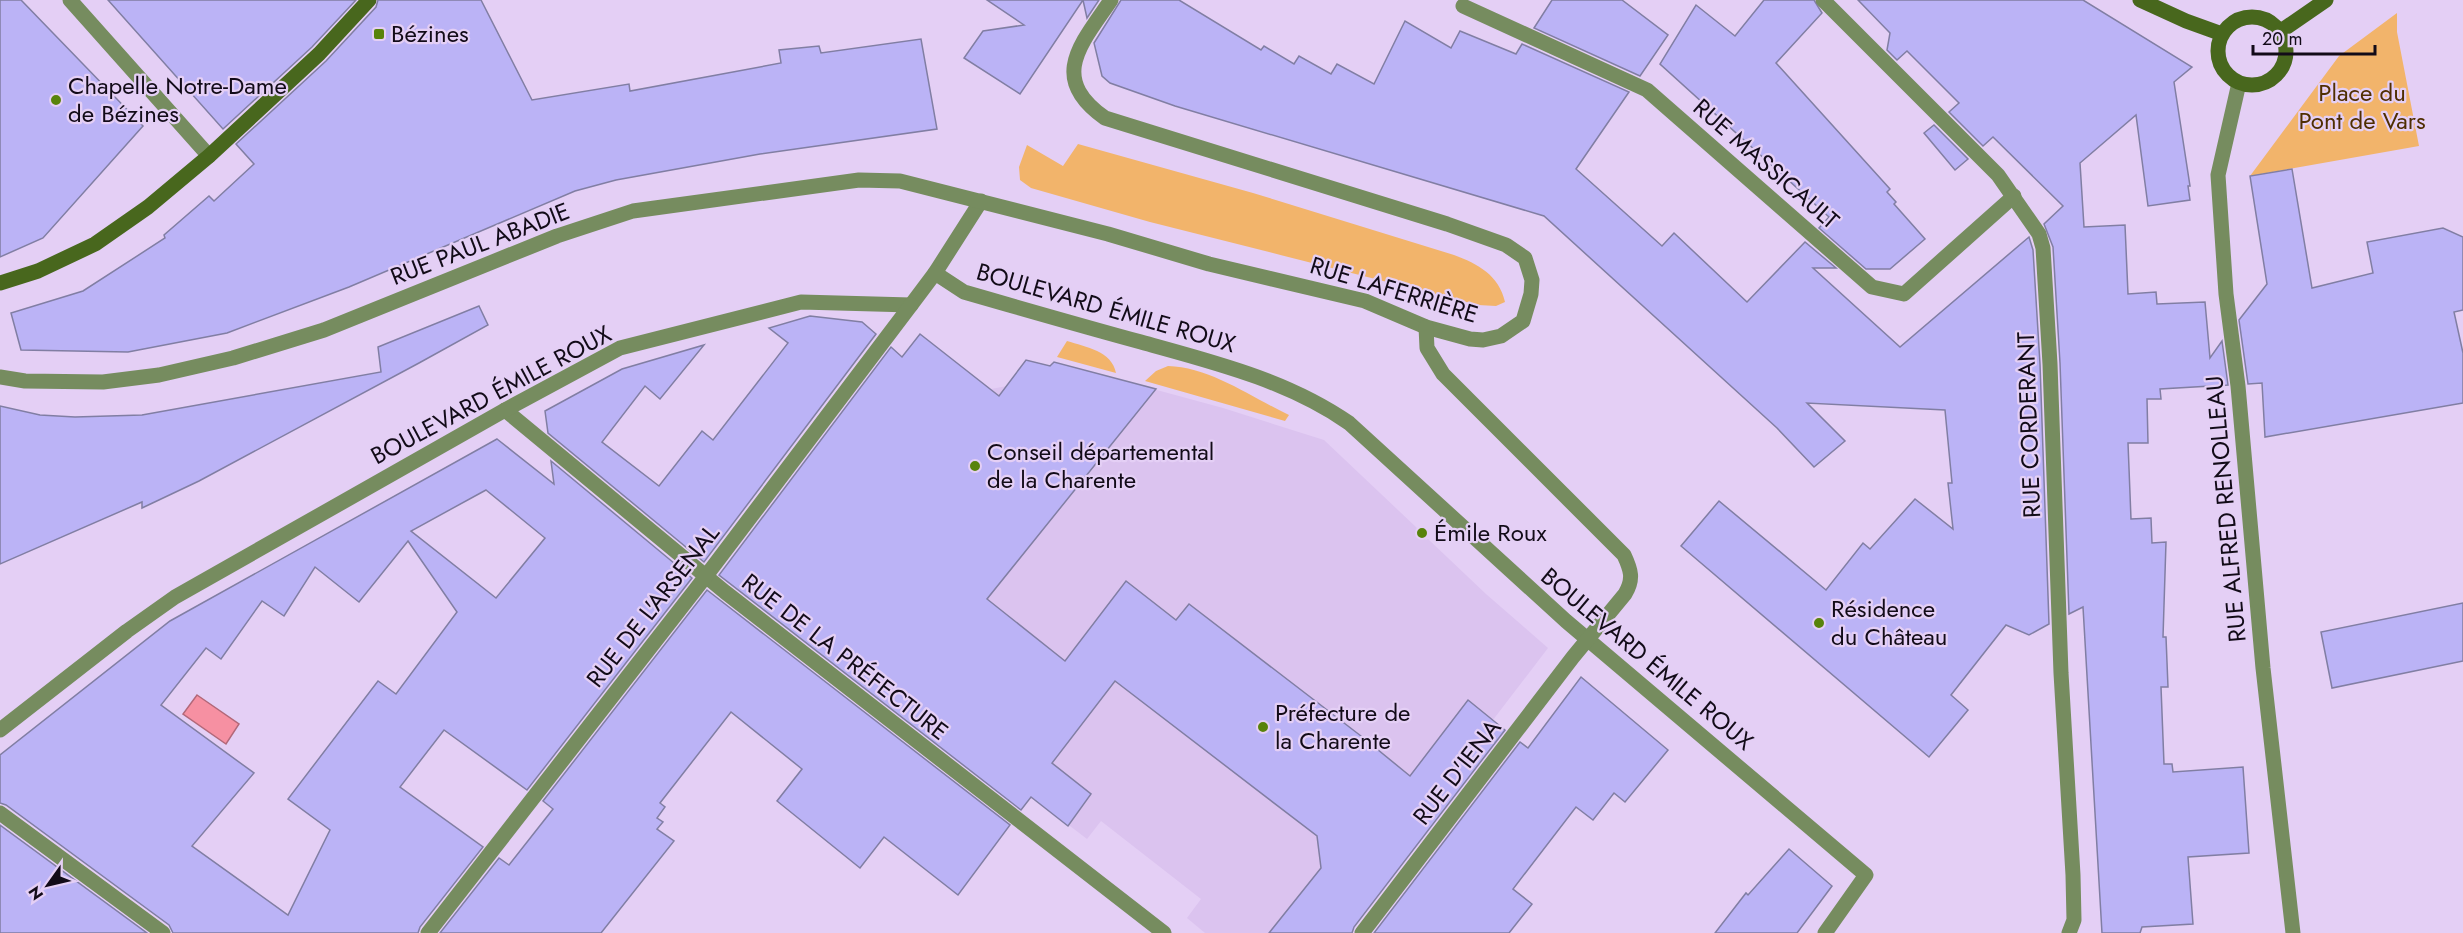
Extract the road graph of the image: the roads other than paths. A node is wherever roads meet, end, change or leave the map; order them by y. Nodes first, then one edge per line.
1 (70, 0) edge
2 (369, 0) edge
3 (1111, 0) edge
4 (1823, 0) edge
5 (2140, 0) edge
6 (2326, 0) edge
7 (1463, 6) dead end
8 (2281, 32) junction
9 (2222, 34) junction
10 (2239, 83) junction
11 (209, 156) junction
12 (2014, 196) junction
13 (981, 201) junction
14 (935, 273) junction
15 (0, 283) edge
16 (911, 305) junction
17 (1426, 327) junction
18 (0, 377) edge
19 (505, 410) junction
20 (706, 576) junction
21 (1588, 639) junction
22 (0, 730) edge
23 (0, 813) edge
24 (163, 933) edge
25 (428, 933) edge
26 (1164, 933) edge
27 (1362, 933) edge
28 (1825, 933) edge
29 (2069, 933) edge
30 (2293, 933) edge

1 - 11 street
2 - 11 main road
3 - 17 street, RUE LAFERRIÈRE
4 - 12 street, RUE CORDERANT
5 - 9 main road
6 - 8 main road
7 - 12 street, RUE MASSICAULT
8 - 9 main road
8 - 10 main road
9 - 10 main road
10 - 30 street, RUE ALFRED RENOLLEAU
11 - 15 main road
12 - 29 street, RUE CORDERANT
13 - 14 street
13 - 17 street, RUE LAFERRIÈRE
13 - 18 street, RUE PAUL ABADIE
14 - 16 street
14 - 21 street, BOULEVARD ÉMILE ROUX
16 - 19 street, BOULEVARD ÉMILE ROUX
16 - 20 street, RUE DE L'ARSENAL
17 - 21 street, RUE D'IENA
19 - 20 street, RUE DE LA PRÉFECTURE
19 - 22 street, BOULEVARD ÉMILE ROUX
20 - 25 street, RUE DE L'ARSENAL
20 - 26 street, RUE DE LA PRÉFECTURE
21 - 27 street, RUE D'IENA
21 - 28 street, BOULEVARD ÉMILE ROUX
23 - 24 street

